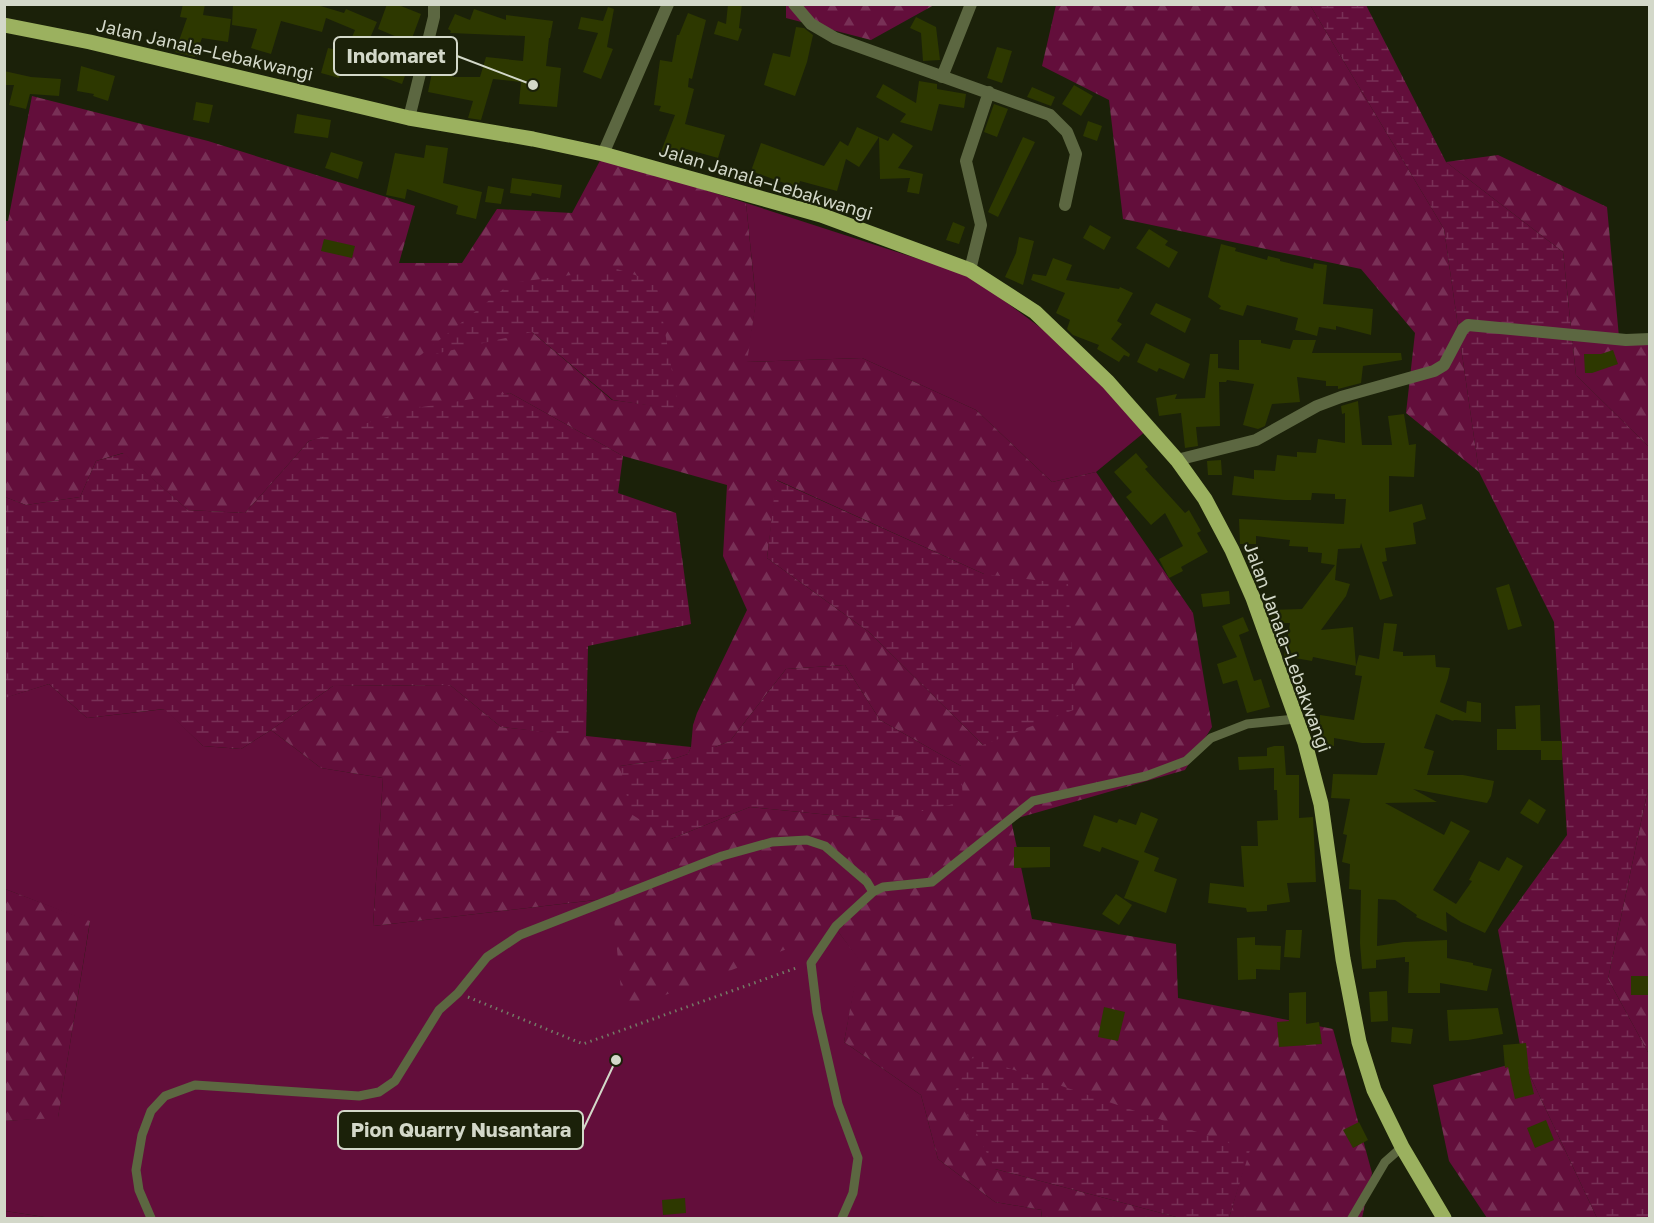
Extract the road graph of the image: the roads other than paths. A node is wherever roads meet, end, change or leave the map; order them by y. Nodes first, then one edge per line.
1 (434, 4) edge
2 (668, 4) edge
3 (794, 4) edge
4 (970, 4) edge
5 (4, 25) edge
6 (942, 77) junction
7 (989, 92) junction
8 (409, 118) junction
9 (603, 154) junction
10 (1065, 205) dead end
11 (970, 270) junction
12 (1650, 339) edge
13 (1177, 460) junction
14 (1295, 719) junction
15 (873, 892) junction
16 (1402, 1147) junction
17 (151, 1218) edge
18 (842, 1218) edge
19 (1352, 1218) edge
20 (1444, 1218) edge

1 - 8 street
2 - 9 street
3 - 6 street
4 - 6 street
5 - 8 main road, Jalan Janala–Lebakwangi
6 - 7 street
7 - 10 street
7 - 11 street
8 - 9 main road, Jalan Janala–Lebakwangi
9 - 11 main road, Jalan Janala–Lebakwangi
11 - 13 main road, Jalan Janala–Lebakwangi
12 - 13 street
13 - 14 main road, Jalan Janala–Lebakwangi
14 - 15 lane
14 - 16 main road, Jalan Janala–Lebakwangi
15 - 17 lane
15 - 18 lane
16 - 19 lane
16 - 20 main road, Jalan Janala–Lebakwangi

